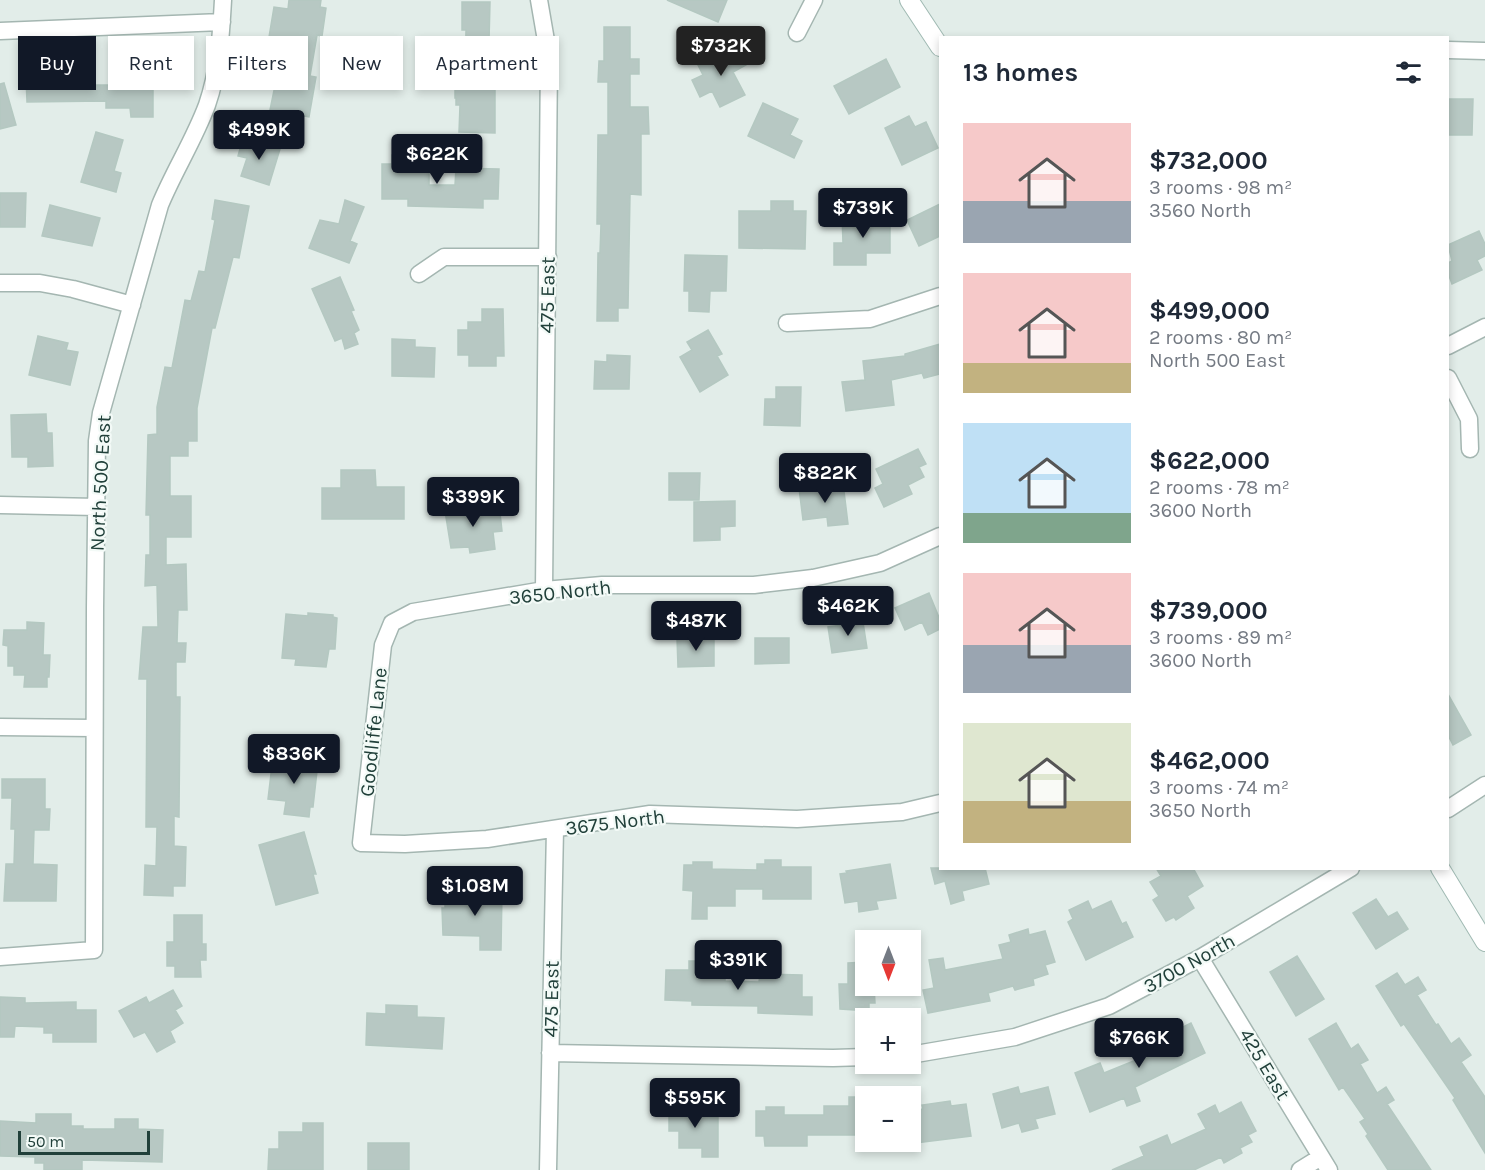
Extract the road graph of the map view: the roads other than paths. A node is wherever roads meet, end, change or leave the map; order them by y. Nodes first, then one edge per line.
1 (223, 0) edge
2 (539, 0) edge
3 (814, 0) edge
4 (909, 0) edge
5 (222, 22) junction
6 (0, 31) edge
7 (797, 33) dead end
8 (939, 45) edge
9 (1449, 50) edge
10 (1485, 51) edge
11 (548, 257) junction
12 (419, 274) dead end
13 (0, 283) edge
14 (939, 296) edge
15 (132, 305) junction
16 (787, 323) dead end
17 (1485, 327) edge
18 (1449, 345) edge
19 (1449, 380) edge
20 (1470, 449) dead end
21 (0, 505) edge
22 (97, 507) junction
23 (939, 536) edge
24 (544, 590) junction
25 (392, 623) joint
26 (0, 727) edge
27 (93, 728) junction
28 (1485, 784) edge
29 (939, 803) edge
30 (1449, 808) edge
31 (555, 829) junction
32 (361, 843) joint
33 (1349, 870) edge
34 (1441, 870) edge
35 (1485, 942) edge
36 (0, 957) edge
37 (1200, 958) junction
38 (550, 1053) junction
39 (921, 1053) edge
40 (855, 1057) edge
41 (1325, 1164) edge
42 (548, 1170) edge
43 (1300, 1170) edge

1 - 5 street, North 500 East
2 - 11 street, 475 East
3 - 7 street
4 - 8 street
5 - 6 street
5 - 15 street, North 500 East
9 - 10 street
11 - 12 street
11 - 24 street, 475 East
13 - 15 street
14 - 16 street
15 - 22 street, North 500 East
17 - 18 street
19 - 20 street
21 - 22 street
22 - 27 street, North 500 East
23 - 24 street, 3650 North
24 - 25 street, 3650 North
25 - 32 street, Goodliffe Lane
26 - 27 street
27 - 36 street, North 500 East
28 - 30 street
29 - 31 street, 3675 North
31 - 32 street, 3675 North
31 - 38 street, 475 East
33 - 37 street, 3700 North
34 - 35 street
37 - 39 street, 3700 North
37 - 41 street, 425 East
38 - 40 street
38 - 42 street, 475 East
41 - 43 street

